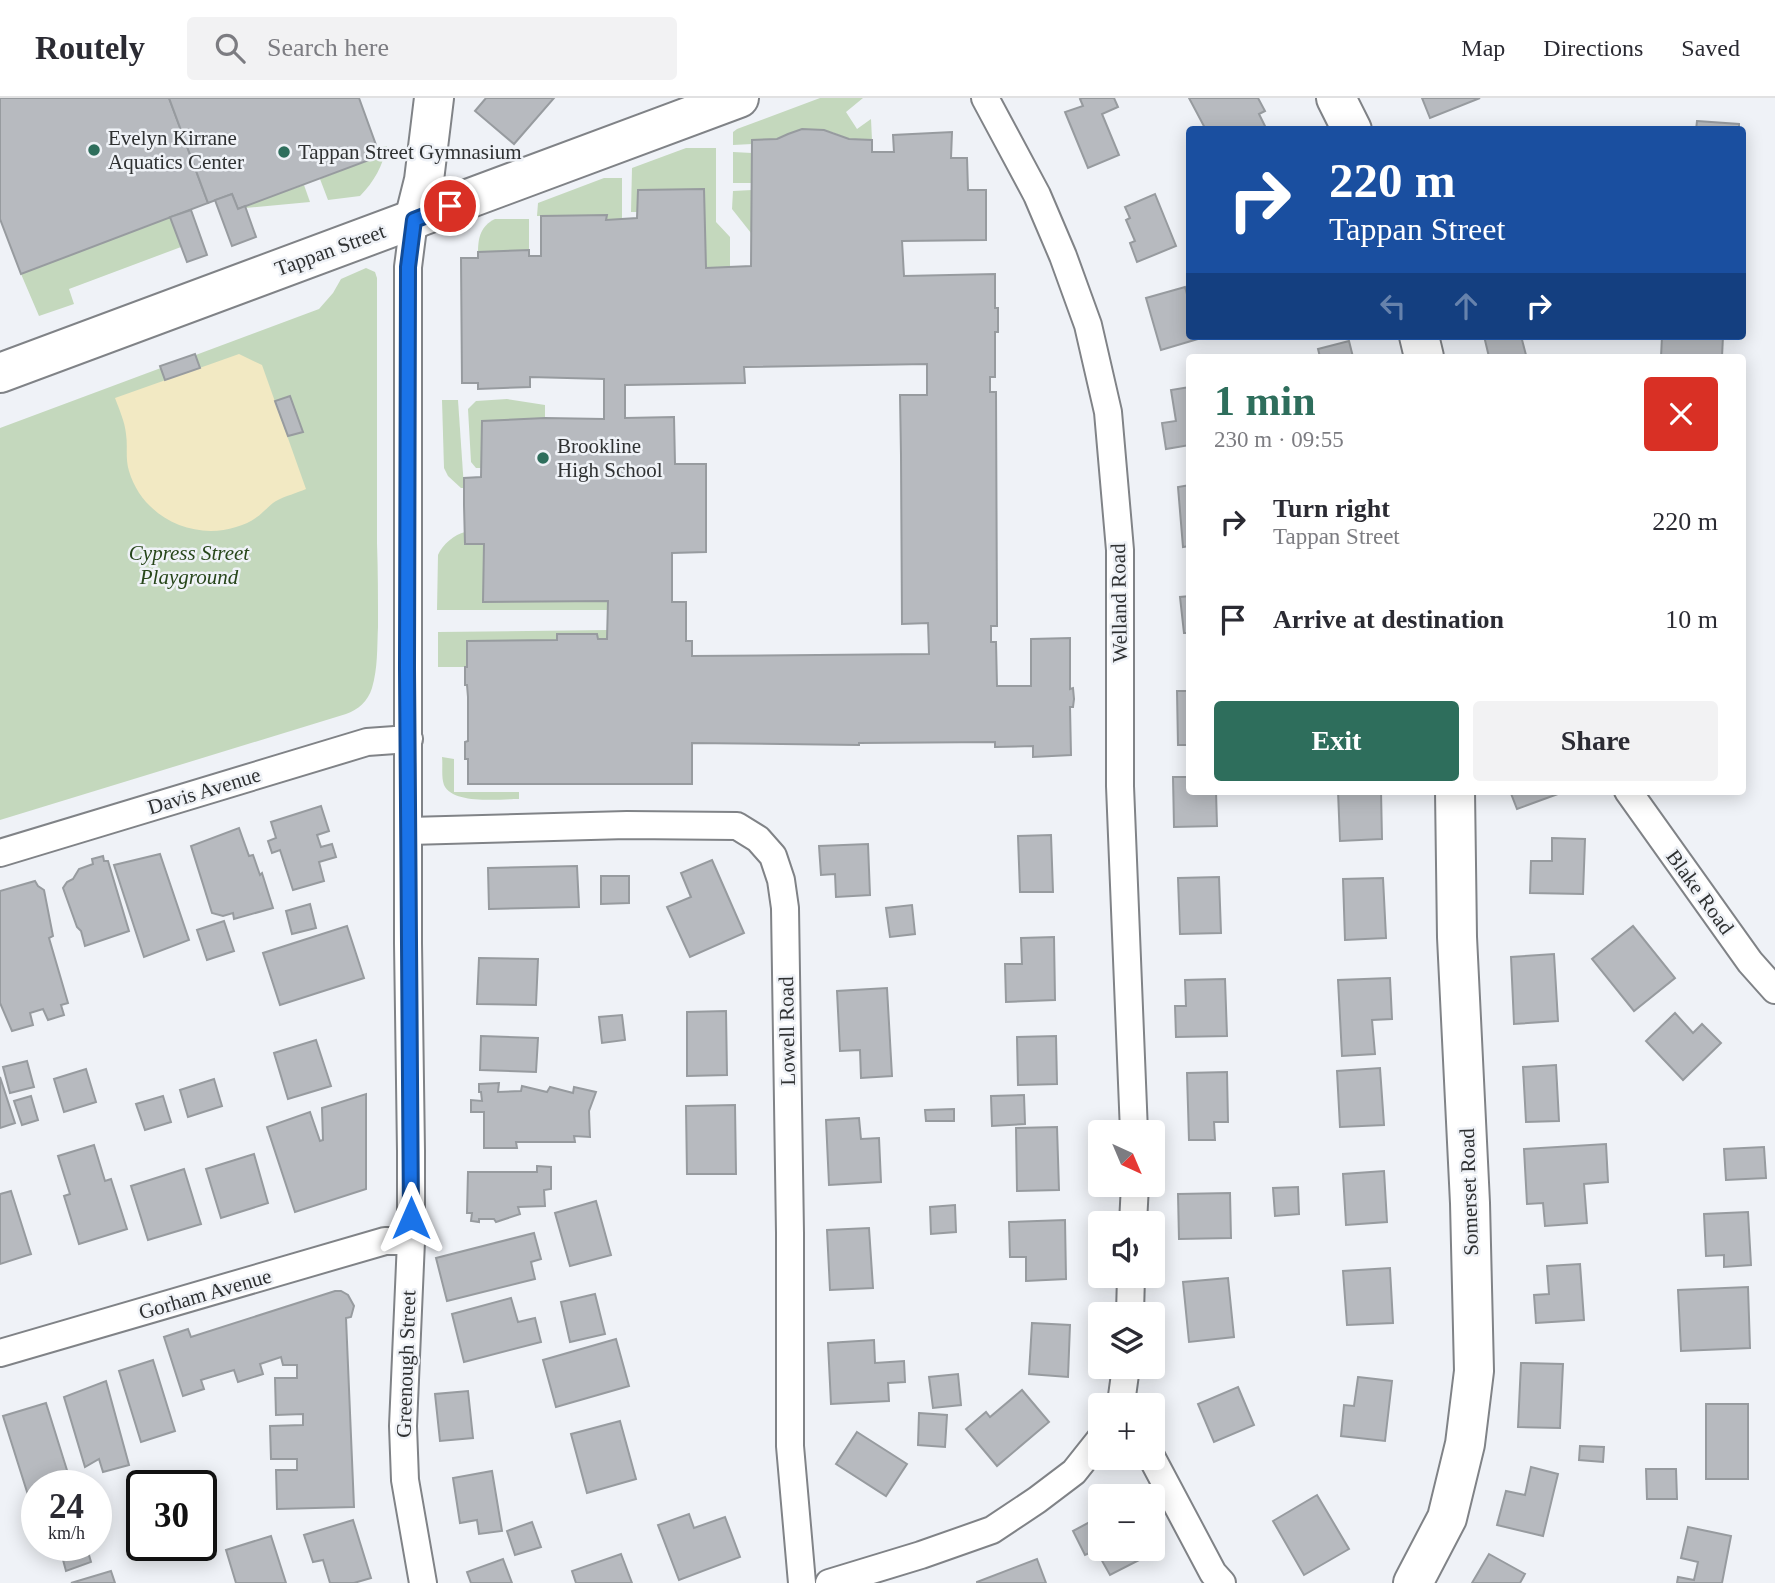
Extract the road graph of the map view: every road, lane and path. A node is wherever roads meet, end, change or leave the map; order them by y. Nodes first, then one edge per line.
1 (434, 98) edge
2 (739, 98) edge
3 (985, 98) edge
4 (1336, 98) edge
5 (1350, 126) edge
6 (414, 220) junction
7 (0, 373) edge
8 (409, 739) junction
9 (1455, 795) edge
10 (1631, 795) edge
11 (409, 831) junction
12 (0, 853) edge
13 (1775, 990) edge
14 (1134, 1120) edge
15 (411, 1241) junction
16 (0, 1353) edge
17 (1088, 1454) edge
18 (1159, 1470) edge
19 (423, 1583) edge
20 (802, 1583) edge
21 (829, 1583) edge
22 (1222, 1583) edge
23 (1413, 1583) edge

1 - 6 street
2 - 6 street, Tappan Street
3 - 14 street, Welland Road
4 - 5 street
6 - 7 street, Tappan Street
6 - 8 street, Greenough Street
8 - 11 street, Greenough Street
8 - 12 street, Davis Avenue
9 - 23 street, Somerset Road
10 - 13 street, Blake Road
11 - 15 street, Greenough Street
11 - 20 street, Lowell Road
15 - 16 street, Gorham Avenue
15 - 19 street, Greenough Street
17 - 21 street
18 - 22 street

